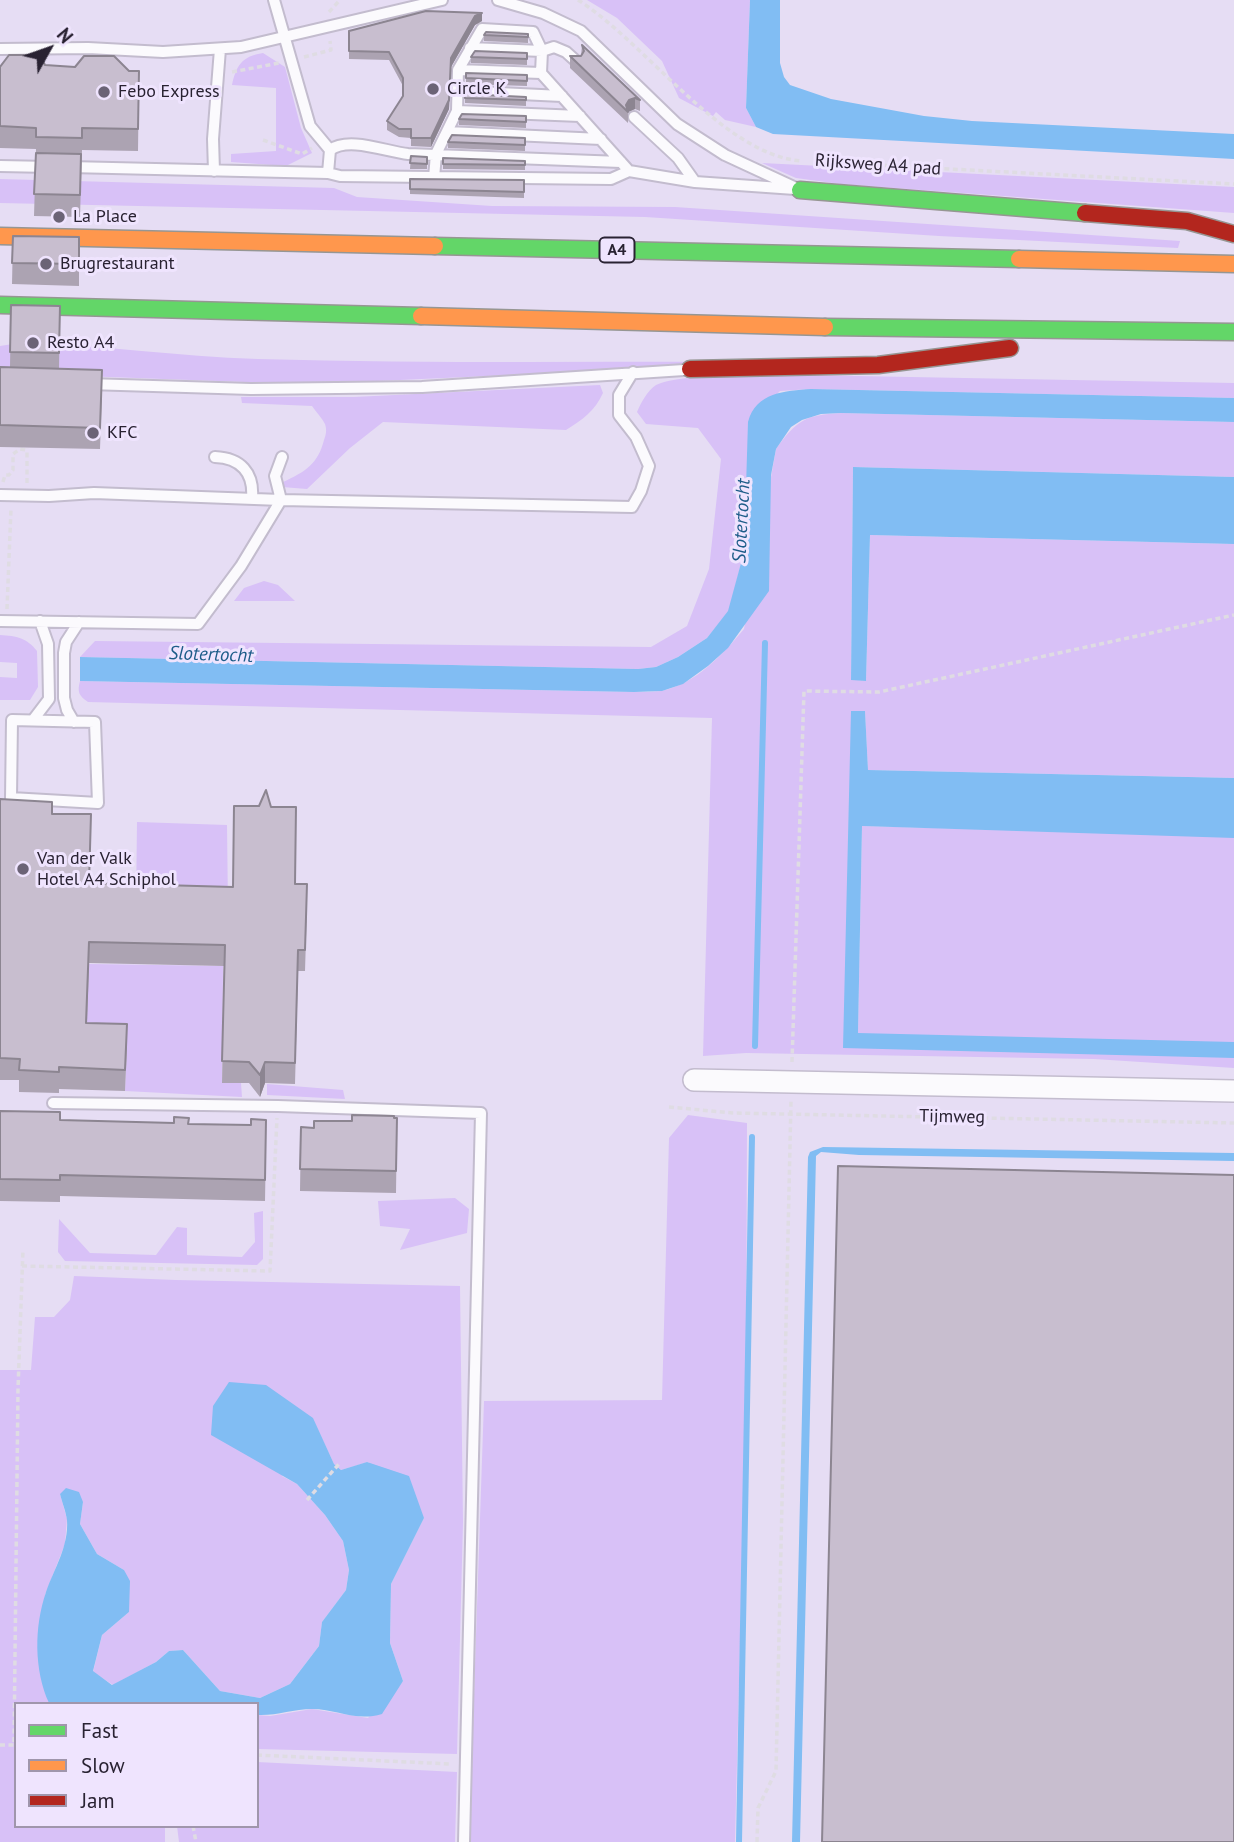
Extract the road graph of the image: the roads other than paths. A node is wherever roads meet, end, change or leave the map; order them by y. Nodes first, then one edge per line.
1 (274, 0) edge
2 (442, 0) edge
3 (498, 0) edge
4 (425, 2) edge
5 (284, 37) junction
6 (470, 48) junction
7 (0, 49) edge
8 (220, 49) junction
9 (542, 51) junction
10 (576, 61) edge
11 (458, 70) junction
12 (541, 73) junction
13 (457, 91) junction
14 (562, 96) junction
15 (457, 111) junction
16 (580, 116) junction
17 (634, 117) dead end
18 (447, 132) junction
19 (600, 139) junction
20 (326, 146) junction
21 (436, 154) junction
22 (0, 166) edge
23 (625, 166) junction
24 (214, 171) junction
25 (328, 173) junction
26 (435, 178) junction
27 (695, 182) junction
28 (800, 190) junction
29 (1234, 234) edge
30 (0, 236) edge
31 (1234, 264) edge
32 (0, 305) edge
33 (1138, 330) junction
34 (1234, 332) edge
35 (690, 369) joint
36 (633, 372) junction
37 (70, 383) edge
38 (215, 457) dead end
39 (282, 457) dead end
40 (5, 495) edge
41 (252, 498) junction
42 (281, 500) junction
43 (4, 621) edge
44 (40, 621) junction
45 (79, 622) junction
46 (33, 720) junction
47 (74, 722) junction
48 (694, 1080) dead end
49 (1234, 1091) edge
50 (53, 1103) dead end
51 (464, 1842) edge

1 - 5 lane
2 - 4 lane
3 - 28 lane
4 - 5 lane
5 - 8 lane
5 - 20 lane
6 - 9 lane
6 - 9 lane
6 - 11 lane
7 - 8 lane
8 - 24 lane
9 - 10 lane
9 - 12 lane
11 - 12 lane
11 - 13 lane
12 - 14 lane
13 - 14 lane
13 - 15 lane
14 - 16 lane
15 - 16 lane
15 - 18 lane
16 - 19 lane
17 - 27 lane
18 - 19 lane
18 - 21 lane
19 - 23 lane
20 - 21 lane
20 - 25 lane
21 - 23 lane
21 - 26 lane
22 - 24 lane
23 - 26 lane
23 - 27 lane
24 - 25 lane
25 - 26 lane
27 - 28 lane
28 - 29 highway
30 - 31 highway, A4
32 - 33 highway
33 - 34 highway
33 - 35 highway
35 - 36 lane
36 - 37 lane
36 - 42 lane
38 - 41 lane
39 - 42 lane
40 - 41 lane
41 - 42 lane
42 - 45 lane
43 - 44 lane
44 - 45 lane
44 - 46 lane
45 - 47 lane
46 - 47 lane
46 - 47 lane
48 - 49 street, Tijmweg
50 - 51 lane

